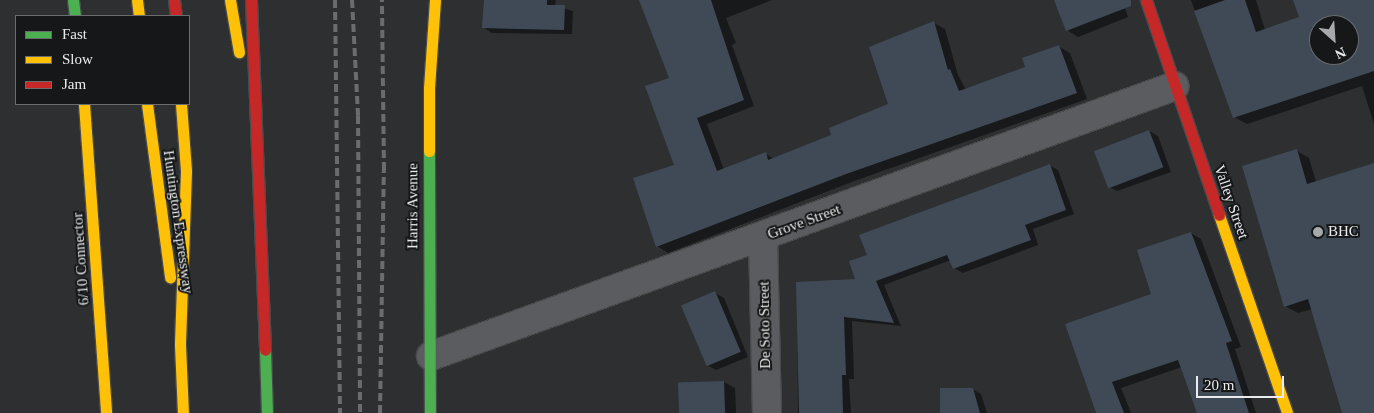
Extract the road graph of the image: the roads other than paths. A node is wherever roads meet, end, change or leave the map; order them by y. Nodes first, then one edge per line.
1 (73, 0) edge
2 (137, 0) edge
3 (174, 0) edge
4 (230, 0) edge
5 (251, 0) edge
6 (435, 0) edge
7 (1146, 0) edge
8 (75, 15) edge
9 (139, 15) edge
10 (176, 15) edge
11 (1175, 86) junction
12 (84, 105) edge
13 (147, 105) edge
14 (181, 105) edge
15 (260, 174) junction
16 (762, 238) junction
17 (180, 345) junction
18 (431, 356) junction
19 (106, 413) edge
20 (183, 413) edge
21 (267, 413) edge
22 (430, 413) edge
23 (767, 413) edge
24 (1287, 413) edge

1 - 8 main road
2 - 9 main road
3 - 10 main road
4 - 15 main road
5 - 15 main road
6 - 18 main road, Harris Avenue
7 - 11 main road, Valley Street
11 - 16 street, Grove Street
11 - 24 main road, Valley Street
12 - 19 main road, 6/10 Connector
13 - 17 main road, Huntington Expressway
14 - 17 main road
15 - 21 main road
16 - 18 street, Grove Street
16 - 23 street, De Soto Street
17 - 20 main road
18 - 22 main road, Harris Avenue

